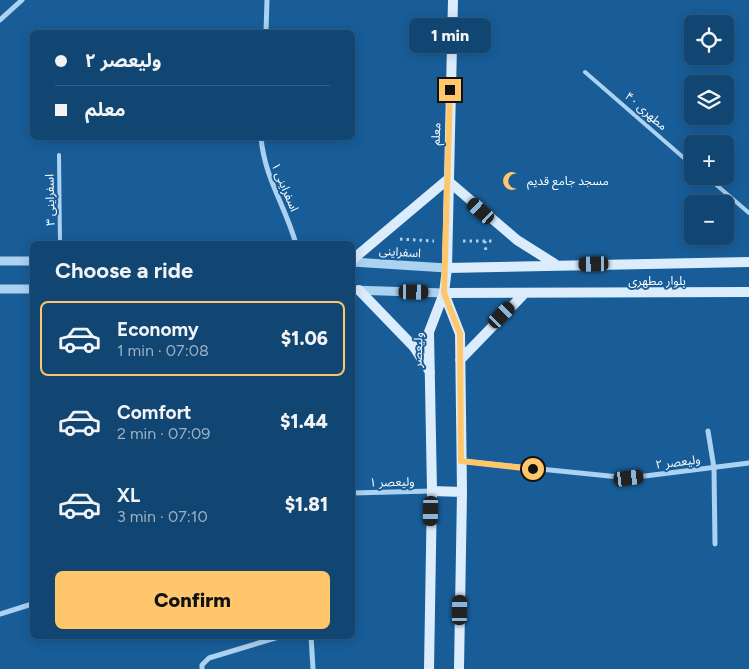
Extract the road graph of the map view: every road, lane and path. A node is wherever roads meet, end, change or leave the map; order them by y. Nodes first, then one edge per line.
1 (22, 0) edge
2 (268, 0) edge
3 (453, 0) edge
4 (0, 20) edge
5 (266, 30) edge
6 (586, 72) dead end
7 (260, 140) edge
8 (59, 155) dead end
9 (684, 158) edge
10 (447, 180) junction
11 (716, 185) edge
12 (749, 213) edge
13 (60, 241) edge
14 (295, 241) edge
15 (355, 258) edge
16 (0, 261) edge
17 (30, 261) edge
18 (355, 261) edge
19 (749, 262) edge
20 (555, 264) junction
21 (446, 268) junction
22 (0, 289) edge
23 (30, 290) edge
24 (356, 290) edge
25 (749, 292) edge
26 (444, 293) junction
27 (524, 294) junction
28 (460, 360) junction
29 (430, 372) junction
30 (708, 431) dead end
31 (461, 461) junction
32 (749, 463) edge
33 (714, 468) junction
34 (432, 491) junction
35 (355, 492) edge
36 (462, 492) junction
37 (715, 544) dead end
38 (30, 605) edge
39 (0, 614) edge
40 (272, 639) edge
41 (311, 639) edge
42 (202, 669) edge
43 (313, 669) edge
44 (429, 669) edge
45 (460, 669) edge

1 - 4 street
2 - 5 street
3 - 10 main road, معلم
6 - 9 lane, مطهری ۴۰
7 - 14 street, اسفراینی ۱
8 - 13 lane, اسفراینی ۳
10 - 15 main road
10 - 20 main road
10 - 21 main road, معلم
11 - 12 lane
16 - 17 street
18 - 21 street, اسفراینی
19 - 20 main road, بلوار مطهری
20 - 21 main road, بلوار مطهری
21 - 26 main road, معلم
22 - 23 street
24 - 26 street
24 - 29 main road
25 - 27 main road, بلوار مطهری
26 - 27 main road, بلوار مطهری
26 - 28 main road
26 - 29 main road, ولیعصر
27 - 28 main road
28 - 31 main road
29 - 34 main road, ولیعصر
30 - 33 street
31 - 33 street, ولیعصر ۲
31 - 36 main road
32 - 33 street, ولیعصر ۲
33 - 37 street
34 - 35 street, ولیعصر ۱
34 - 36 main road
34 - 44 main road, ولیعصر
36 - 45 main road
38 - 39 street
40 - 42 street
41 - 43 street

